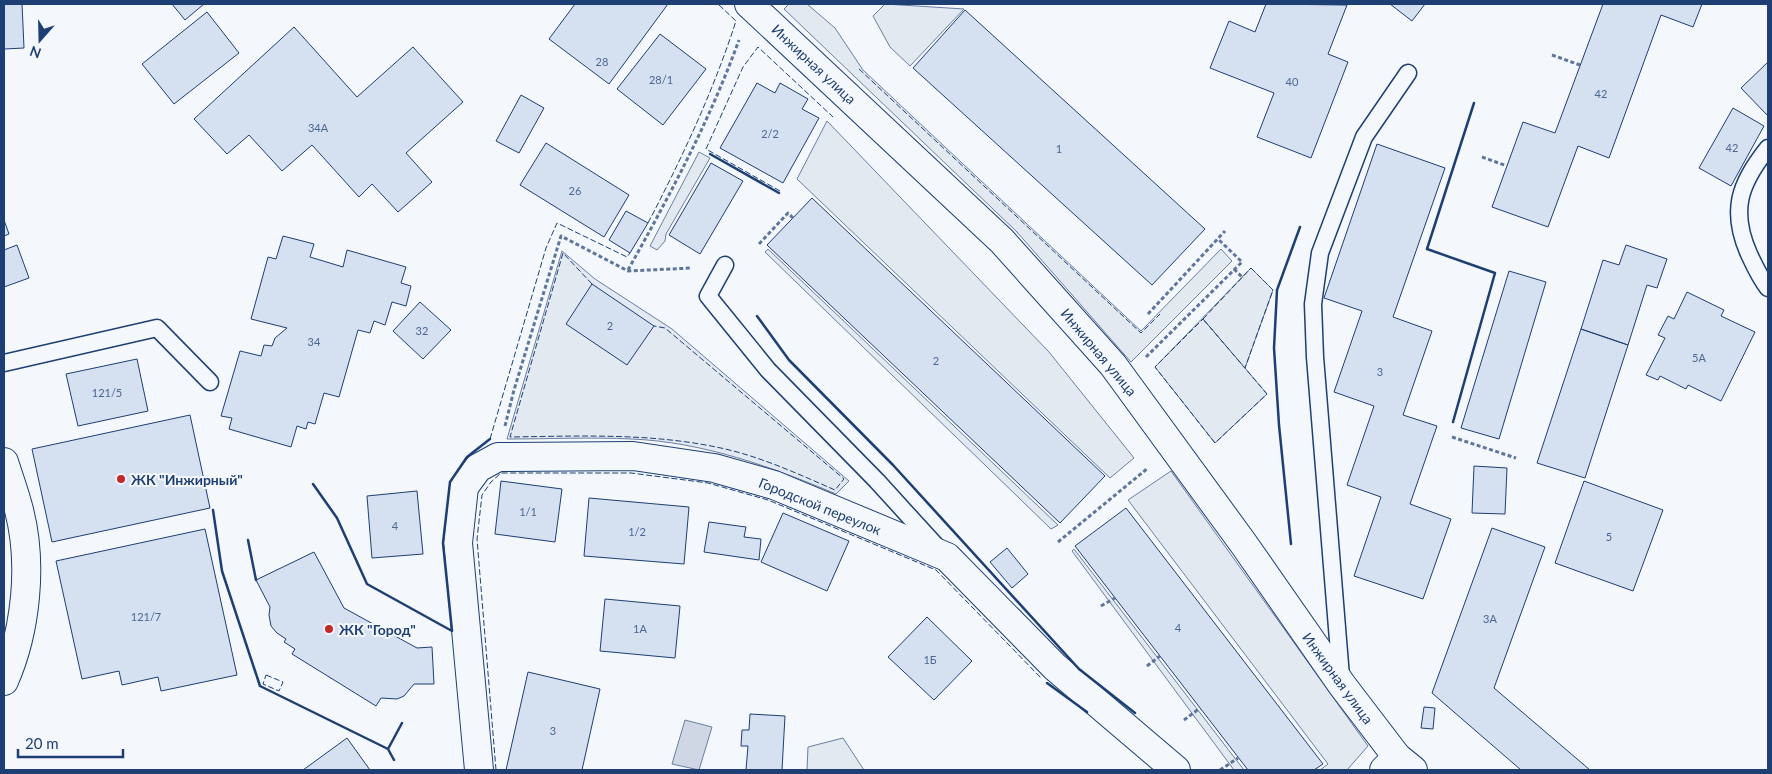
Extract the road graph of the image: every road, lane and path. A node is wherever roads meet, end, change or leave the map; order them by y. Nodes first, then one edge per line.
1 (749, 4) edge
2 (734, 54) dead end
3 (1552, 55) dead end
4 (1580, 65) dead end
5 (1408, 73) dead end
6 (1768, 148) edge
7 (1482, 157) dead end
8 (1508, 166) dead end
9 (793, 218) dead end
10 (1225, 231) dead end
11 (1218, 239) junction
12 (759, 244) dead end
13 (725, 265) joint
14 (1234, 269) junction
15 (628, 271) junction
16 (1242, 277) dead end
17 (1768, 288) edge
18 (1148, 314) dead end
19 (4, 363) edge
20 (1139, 364) dead end
21 (210, 382) dead end
22 (1452, 437) dead end
23 (498, 456) junction
24 (1516, 458) dead end
25 (4, 462) edge
26 (1148, 467) dead end
27 (1058, 542) dead end
28 (946, 557) junction
29 (1115, 598) dead end
30 (1101, 606) dead end
31 (1160, 656) dead end
32 (1147, 666) dead end
33 (4, 681) edge
34 (1342, 684) junction
35 (1200, 708) dead end
36 (1184, 720) dead end
37 (1238, 758) dead end
38 (1398, 766) edge
39 (479, 770) edge
40 (1176, 770) edge
41 (1220, 770) edge

1 - 34 street, Инжирная улица
2 - 15 path
3 - 4 path
5 - 34 lane
6 - 17 lane
7 - 8 path
9 - 12 path
10 - 11 path
11 - 14 path
11 - 18 path
13 - 15 path
13 - 28 lane
14 - 16 path
14 - 20 path
15 - 23 path
19 - 21 lane
22 - 24 path
23 - 28 street, Городской переулок
23 - 39 street
25 - 33 street
26 - 27 path
28 - 40 street, Городской переулок
29 - 30 path
31 - 32 path
34 - 38 street, Инжирная улица
35 - 36 path
37 - 41 path

